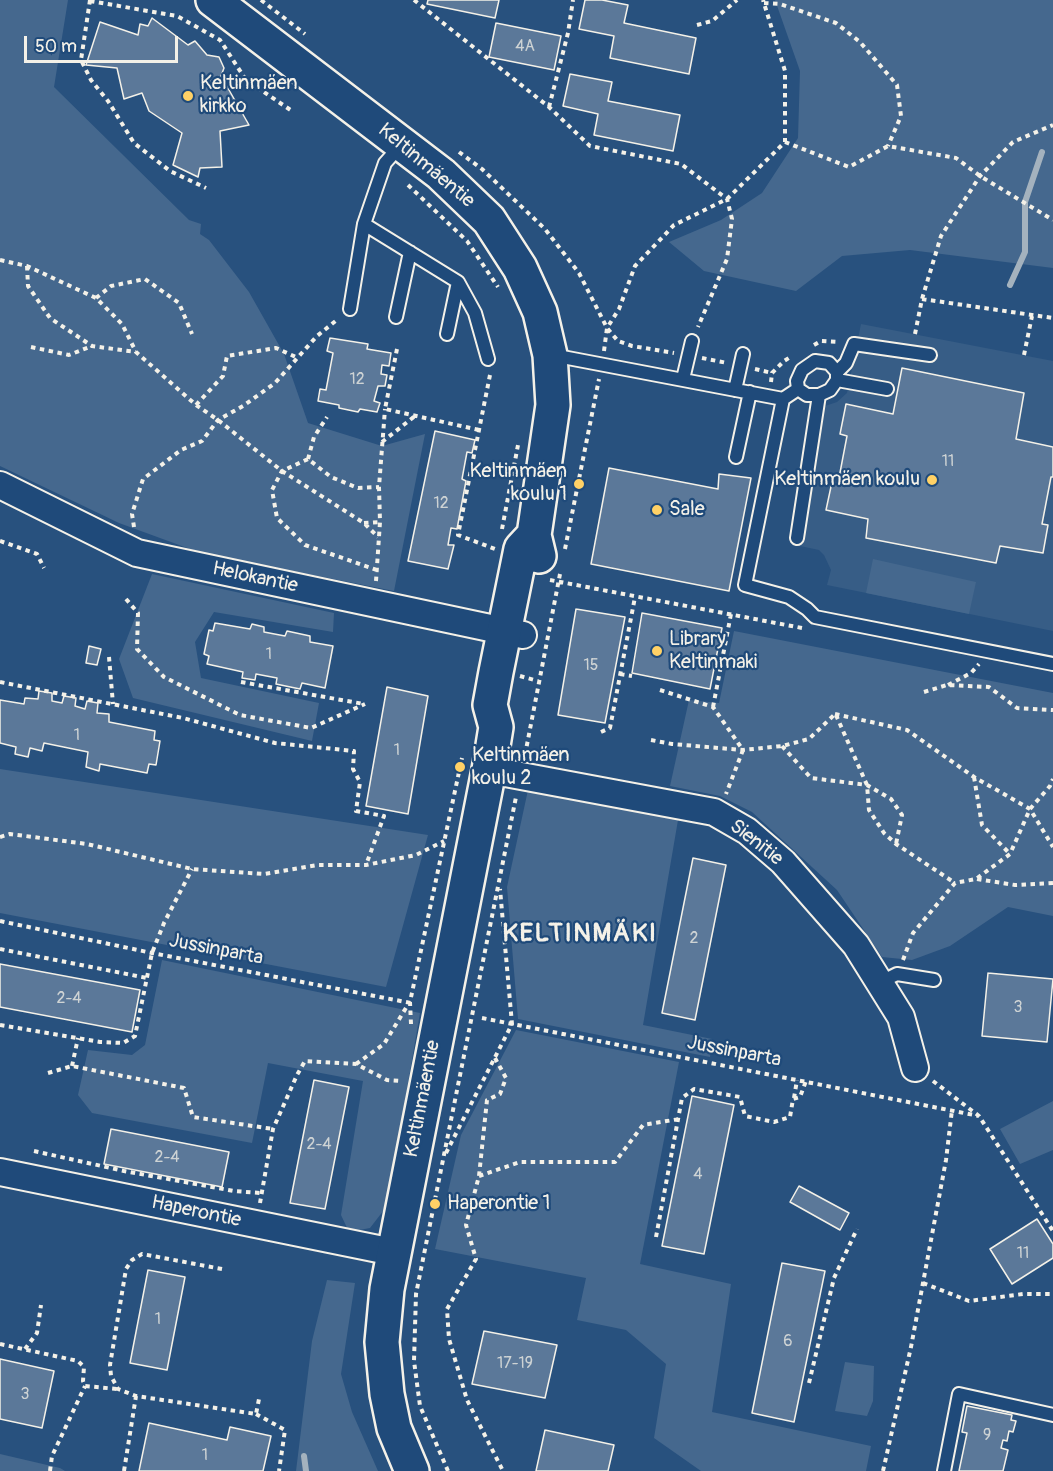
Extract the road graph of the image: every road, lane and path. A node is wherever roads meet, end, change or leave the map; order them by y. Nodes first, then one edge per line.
1 (90, 0) edge
2 (213, 0) edge
3 (414, 0) edge
4 (573, 0) edge
5 (737, 0) edge
6 (764, 1) edge
7 (697, 25) dead end
8 (549, 106) junction
9 (292, 111) dead end
10 (1053, 125) edge
11 (784, 142) junction
12 (402, 144) junction
13 (888, 146) junction
14 (980, 176) junction
15 (206, 188) dead end
16 (727, 199) junction
17 (1053, 220) edge
18 (364, 224) junction
19 (410, 252) junction
20 (0, 260) edge
21 (27, 266) junction
22 (458, 282) junction
23 (96, 298) junction
24 (922, 299) junction
25 (350, 309) joint
26 (1032, 316) junction
27 (396, 317) dead end
28 (1053, 318) edge
29 (192, 334) dead end
30 (447, 334) dead end
31 (915, 334) dead end
32 (692, 341) joint
33 (92, 346) junction
34 (31, 347) dead end
35 (397, 349) dead end
36 (136, 352) junction
37 (743, 354) dead end
38 (550, 355) junction
39 (930, 355) dead end
40 (1024, 355) dead end
41 (298, 358) junction
42 (488, 359) joint
43 (602, 364) junction
44 (837, 376) junction
45 (683, 379) junction
46 (887, 388) dead end
47 (798, 389) junction
48 (735, 390) junction
49 (750, 393) junction
50 (819, 395) junction
51 (783, 399) junction
52 (196, 405) junction
53 (385, 409) junction
54 (415, 416) junction
55 (327, 417) dead end
56 (218, 420) junction
57 (479, 430) junction
58 (381, 442) junction
59 (736, 457) dead end
60 (308, 459) junction
61 (282, 471) junction
62 (0, 485) edge
63 (379, 487) junction
64 (380, 522) junction
65 (364, 523) junction
66 (378, 537) junction
67 (797, 538) dead end
68 (0, 541) edge
69 (499, 550) dead end
70 (137, 553) junction
71 (563, 557) dead end
72 (562, 565) dead end
73 (44, 568) dead end
74 (377, 570) junction
75 (635, 597) dead end
76 (126, 599) dead end
77 (373, 603) junction
78 (731, 614) dead end
79 (791, 621) dead end
80 (787, 625) dead end
81 (514, 633) junction
82 (109, 657) dead end
83 (980, 663) dead end
84 (1053, 664) edge
85 (620, 674) junction
86 (632, 676) dead end
87 (0, 682) edge
88 (241, 682) dead end
89 (947, 685) junction
90 (660, 690) dead end
91 (924, 692) dead end
92 (112, 704) junction
93 (713, 707) junction
94 (1053, 710) edge
95 (836, 714) junction
96 (601, 732) dead end
97 (651, 740) dead end
98 (782, 746) junction
99 (743, 750) junction
100 (476, 763) junction
101 (521, 775) junction
102 (974, 777) junction
103 (1053, 779) edge
104 (867, 785) junction
105 (1030, 809) junction
106 (714, 812) junction
107 (0, 837) edge
108 (444, 841) junction
109 (896, 844) junction
110 (1053, 847) edge
111 (1010, 854) junction
112 (366, 865) junction
113 (192, 869) junction
114 (976, 879) junction
115 (499, 882) junction
116 (955, 883) junction
117 (1053, 883) edge
118 (0, 921) edge
119 (0, 949) edge
120 (152, 953) junction
121 (147, 978) junction
122 (889, 978) junction
123 (934, 980) dead end
124 (410, 1002) junction
125 (418, 1004) dead end
126 (482, 1018) dead end
127 (512, 1024) junction
128 (0, 1025) edge
129 (78, 1038) junction
130 (495, 1058) junction
131 (356, 1064) junction
132 (72, 1066) junction
133 (915, 1068) joint
134 (48, 1073) dead end
135 (797, 1080) junction
136 (806, 1081) junction
137 (426, 1085) junction
138 (794, 1099) junction
139 (952, 1110) junction
140 (979, 1116) junction
141 (679, 1119) junction
142 (273, 1129) junction
143 (34, 1151) dead end
144 (444, 1157) junction
145 (0, 1172) edge
146 (479, 1176) junction
147 (261, 1193) junction
148 (258, 1224) junction
149 (857, 1230) dead end
150 (1053, 1231) edge
151 (657, 1237) dead end
152 (393, 1252) junction
153 (222, 1269) dead end
154 (923, 1282) junction
155 (1053, 1294) edge
156 (41, 1305) dead end
157 (0, 1344) edge
158 (25, 1349) junction
159 (809, 1383) dead end
160 (85, 1386) junction
161 (118, 1389) junction
162 (136, 1396) junction
163 (259, 1399) dead end
164 (256, 1414) junction
165 (1053, 1415) edge
166 (50, 1471) edge
167 (124, 1471) edge
168 (279, 1471) edge
169 (412, 1471) edge
170 (448, 1471) edge
171 (503, 1471) edge
172 (884, 1471) edge
173 (944, 1471) edge

1 - 9 path
1 - 15 path
2 - 12 main road, Keltinmäentie
3 - 8 path
4 - 8 path
5 - 7 path
6 - 11 path
6 - 13 path
8 - 16 path
10 - 14 path
11 - 13 path
11 - 16 path
12 - 18 lane
12 - 38 main road, Keltinmäentie
13 - 14 path
14 - 17 path
14 - 24 path
16 - 32 path
16 - 43 path
18 - 19 lane
18 - 25 lane
19 - 22 lane
19 - 27 lane
20 - 21 path
21 - 23 path
21 - 33 path
22 - 30 lane
22 - 42 lane
23 - 29 path
23 - 36 path
24 - 26 path
24 - 31 path
25 - 41 path
26 - 28 path
26 - 40 path
32 - 45 lane
33 - 34 path
33 - 36 path
35 - 53 path
36 - 52 path
37 - 48 lane
38 - 43 lane
38 - 81 main road, Keltinmäentie
39 - 44 lane
41 - 52 path
41 - 56 path
42 - 57 path
43 - 45 lane
43 - 71 path
44 - 46 lane
44 - 47 lane
44 - 50 lane
45 - 48 lane
47 - 50 lane
47 - 51 lane
48 - 49 lane
49 - 51 lane
49 - 59 lane
50 - 67 lane
51 - 84 lane
52 - 56 path
53 - 54 path
53 - 58 path
54 - 57 path
54 - 58 path
55 - 60 path
56 - 61 path
56 - 70 path
57 - 69 path
58 - 63 path
60 - 61 path
60 - 63 path
61 - 65 path
61 - 74 path
62 - 70 street, Helokantie
63 - 64 path
64 - 65 path
64 - 66 path
65 - 66 path
66 - 74 path
68 - 73 path
70 - 77 street, Helokantie
72 - 101 path
74 - 77 path
75 - 85 path
76 - 88 path
77 - 81 street, Helokantie
78 - 93 path
79 - 80 path
81 - 100 main road, Keltinmäentie
82 - 92 path
83 - 89 path
85 - 86 path
85 - 96 path
87 - 92 path
89 - 91 path
89 - 94 path
90 - 93 path
92 - 112 path
93 - 99 path
95 - 98 path
95 - 102 path
95 - 104 path
97 - 99 path
98 - 99 path
98 - 104 path
99 - 106 path
100 - 101 street, Sienitie
100 - 108 path
100 - 137 main road, Keltinmäentie
101 - 106 street, Sienitie
101 - 115 path
102 - 105 path
102 - 111 path
103 - 105 path
104 - 109 path
104 - 109 path
105 - 110 path
105 - 111 path
106 - 122 street, Sienitie
107 - 113 path
108 - 112 path
108 - 124 path
109 - 116 path
111 - 114 path
112 - 113 path
113 - 120 path
114 - 116 path
114 - 117 path
115 - 127 path
115 - 144 path
116 - 122 path
118 - 120 path, Jussinparta
119 - 121 path
120 - 121 path
120 - 124 path, Jussinparta
121 - 129 path
122 - 123 lane
122 - 133 street, Sienitie
124 - 125 path, Jussinparta
124 - 131 path
126 - 127 path, Jussinparta
127 - 130 path
127 - 135 path, Jussinparta
128 - 129 path
129 - 132 path
130 - 144 path
130 - 146 path
131 - 137 path
131 - 142 path
132 - 134 path
132 - 142 path
133 - 140 path
135 - 136 path, Jussinparta
135 - 138 path
136 - 138 path
136 - 139 path, Jussinparta
137 - 152 main road, Keltinmäentie
138 - 141 path
139 - 140 path, Jussinparta
139 - 154 path
140 - 150 path
141 - 146 path
141 - 151 path
142 - 147 path
143 - 147 path
144 - 170 path
145 - 148 street, Haperontie
146 - 171 path
147 - 148 path
148 - 152 street, Haperontie
149 - 159 path
152 - 169 main road, Keltinmäentie
153 - 161 path
154 - 155 path
154 - 172 path
156 - 158 path
157 - 158 path
158 - 160 path
160 - 161 path
160 - 166 path
161 - 162 path
162 - 164 path
162 - 167 path
163 - 164 path
164 - 168 path
165 - 173 lane

